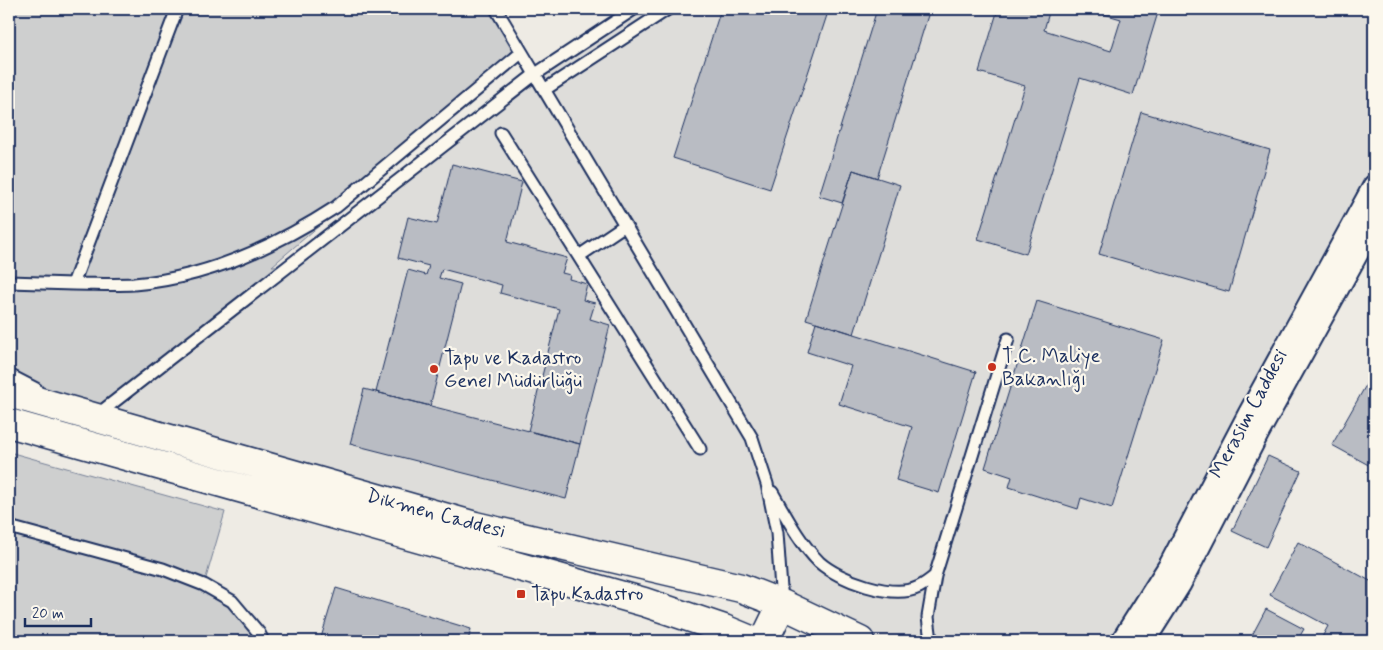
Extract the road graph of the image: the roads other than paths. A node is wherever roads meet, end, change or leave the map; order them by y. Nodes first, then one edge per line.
1 (177, 9) edge
2 (496, 9) edge
3 (634, 9) edge
4 (668, 9) edge
5 (521, 53) junction
6 (534, 75) junction
7 (544, 90) junction
8 (501, 133) dead end
9 (1374, 186) edge
10 (1374, 223) edge
11 (625, 225) junction
12 (1368, 250) edge
13 (579, 256) junction
14 (9, 282) edge
15 (73, 284) junction
16 (1008, 339) dead end
17 (9, 376) edge
18 (9, 393) edge
19 (94, 418) junction
20 (9, 423) edge
21 (700, 449) dead end
22 (767, 484) junction
23 (9, 527) edge
24 (935, 576) junction
25 (741, 588) junction
26 (782, 604) junction
27 (724, 628) junction
28 (263, 641) edge
29 (753, 641) edge
30 (764, 641) edge
31 (860, 641) edge
32 (931, 641) edge
33 (1122, 641) edge
34 (1144, 641) edge

1 - 15 lane
2 - 5 lane
3 - 6 lane
4 - 7 lane
5 - 6 lane
5 - 15 lane
6 - 7 lane
6 - 19 lane
7 - 11 lane
8 - 13 lane
9 - 33 street, Merasim Caddesi
10 - 12 street, Merasim Caddesi
11 - 13 lane
11 - 22 lane
12 - 34 street, Merasim Caddesi
13 - 21 lane
14 - 15 lane
16 - 24 lane
17 - 19 lane
18 - 19 main road, Dikmen Caddesi
19 - 25 main road, Dikmen Caddesi
20 - 27 main road, Dikmen Caddesi
22 - 24 lane
22 - 26 lane
23 - 28 lane
24 - 32 lane
25 - 26 main road, Dikmen Caddesi
25 - 27 main road
26 - 30 main road
26 - 31 main road, Dikmen Caddesi
27 - 29 main road, Dikmen Caddesi

